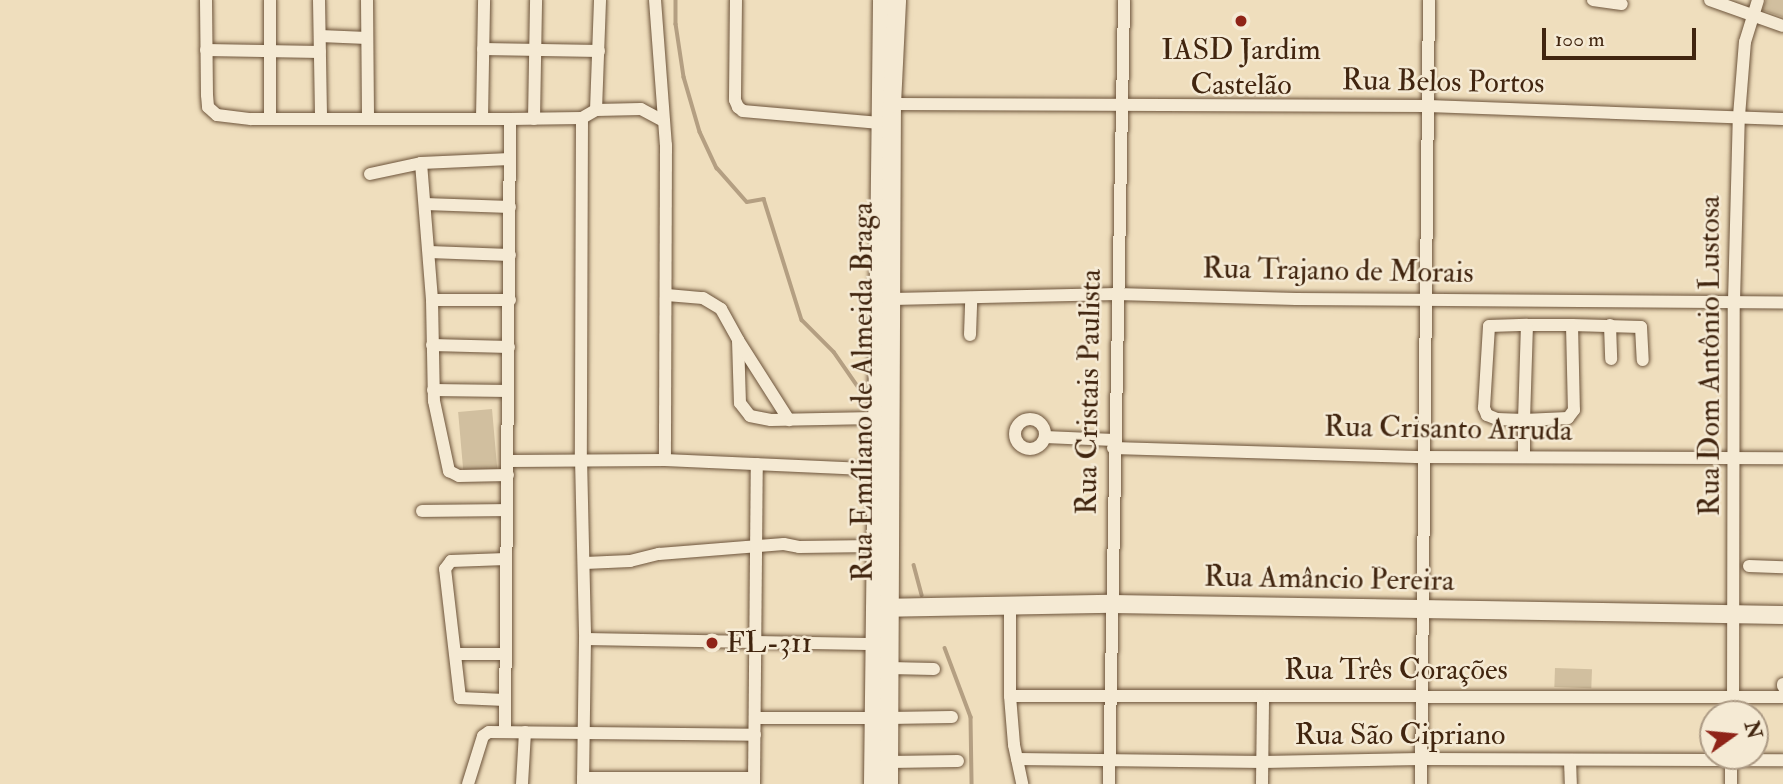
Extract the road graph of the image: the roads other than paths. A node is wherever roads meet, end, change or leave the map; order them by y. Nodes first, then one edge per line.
1 (206, 0) edge
2 (270, 0) edge
3 (319, 0) edge
4 (367, 0) edge
5 (484, 0) edge
6 (536, 0) edge
7 (600, 0) edge
8 (654, 0) edge
9 (736, 0) edge
10 (882, 0) edge
11 (897, 0) edge
12 (1124, 0) edge
13 (1429, 0) edge
14 (1593, 0) edge
15 (1710, 0) edge
16 (1758, 0) edge
17 (1622, 4) dead end
18 (1751, 15) junction
19 (1783, 26) edge
20 (320, 36) junction
21 (367, 38) junction
22 (483, 49) junction
23 (206, 50) junction
24 (535, 50) junction
25 (270, 51) junction
26 (599, 51) junction
27 (320, 52) junction
28 (1120, 106) junction
29 (1428, 106) junction
30 (590, 114) junction
31 (878, 114) junction
32 (1739, 116) junction
33 (321, 117) junction
34 (368, 117) junction
35 (534, 118) junction
36 (270, 119) junction
37 (482, 119) junction
38 (510, 119) junction
39 (1783, 119) edge
40 (664, 121) junction
41 (510, 159) junction
42 (421, 163) junction
43 (370, 174) dead end
44 (425, 204) junction
45 (510, 207) junction
46 (429, 252) junction
47 (510, 255) junction
48 (1117, 294) junction
49 (667, 295) junction
50 (971, 298) junction
51 (892, 299) junction
52 (1426, 299) junction
53 (432, 300) junction
54 (510, 300) junction
55 (1734, 301) junction
56 (1783, 302) edge
57 (1527, 325) junction
58 (1572, 325) junction
59 (1611, 326) junction
60 (970, 335) dead end
61 (738, 340) junction
62 (432, 345) junction
63 (509, 347) junction
64 (1611, 359) dead end
65 (1643, 360) dead end
66 (433, 390) junction
67 (508, 391) junction
68 (876, 418) junction
69 (789, 420) junction
70 (1524, 420) junction
71 (1045, 437) dead end
72 (1113, 444) junction
73 (1424, 457) junction
74 (1524, 457) junction
75 (581, 458) junction
76 (1734, 458) junction
77 (1783, 458) edge
78 (666, 460) junction
79 (508, 461) junction
80 (757, 464) junction
81 (882, 470) junction
82 (508, 475) junction
83 (507, 510) junction
84 (422, 511) dead end
85 (757, 546) junction
86 (874, 546) junction
87 (506, 559) junction
88 (585, 563) junction
89 (1749, 566) dead end
90 (1783, 566) edge
91 (1112, 604) junction
92 (1010, 606) junction
93 (1423, 608) junction
94 (882, 609) junction
95 (1735, 613) junction
96 (1783, 615) edge
97 (585, 639) junction
98 (754, 642) junction
99 (881, 644) junction
100 (457, 654) junction
101 (506, 654) junction
102 (889, 668) junction
103 (934, 669) dead end
104 (1110, 694) junction
105 (1422, 695) junction
106 (1735, 695) junction
107 (1010, 696) junction
108 (1263, 697) junction
109 (1783, 697) edge
110 (505, 700) junction
111 (1734, 700) edge
112 (952, 717) dead end
113 (755, 718) junction
114 (881, 718) junction
115 (505, 732) junction
116 (525, 732) junction
117 (584, 732) junction
118 (755, 734) junction
119 (1699, 758) edge
120 (1017, 759) junction
121 (1109, 759) junction
122 (1421, 759) junction
123 (1570, 760) junction
124 (958, 761) dead end
125 (889, 762) junction
126 (1263, 762) junction
127 (583, 781) edge
128 (754, 781) edge
129 (468, 784) edge
130 (523, 784) edge
131 (873, 784) edge
132 (889, 784) edge
133 (1022, 784) edge
134 (1109, 784) edge
135 (1262, 784) edge
136 (1421, 784) edge
137 (1571, 784) edge

1 - 23 street
2 - 25 street
3 - 20 street
4 - 21 street
5 - 22 street
6 - 24 street
7 - 26 street
8 - 40 street
9 - 31 street, Rua Belos Portos
10 - 31 street, Rua Emíliano de Almeida Braga
11 - 31 street, Rua Emíliano de Almeida Braga
12 - 28 street, Rua Cristais Paulista
13 - 29 street
14 - 17 street
15 - 18 street
16 - 18 street, Rua Dom Antônio Lustosa
18 - 19 street
18 - 32 street, Rua Dom Antônio Lustosa
20 - 21 street
20 - 27 street
21 - 34 street
22 - 24 street
22 - 37 street
23 - 25 street
23 - 36 street
24 - 26 street
24 - 35 street
25 - 27 street
25 - 36 street
26 - 30 street
27 - 33 street
28 - 29 street, Rua Belos Portos
28 - 31 street, Rua Belos Portos
28 - 48 street, Rua Cristais Paulista
29 - 32 street, Rua Belos Portos
29 - 52 street
30 - 35 street
30 - 40 street
30 - 75 street
31 - 51 street, Rua Emíliano de Almeida Braga
31 - 68 street, Rua Emíliano de Almeida Braga
32 - 39 street, Rua Belos Portos
32 - 55 street, Rua Dom Antônio Lustosa
33 - 34 street
33 - 36 street
34 - 37 street
35 - 38 street
37 - 38 street
38 - 41 street
40 - 49 street
41 - 42 street
41 - 45 street
42 - 43 street
42 - 44 street
44 - 45 street
44 - 46 street
45 - 47 street
46 - 47 street
46 - 53 street
47 - 54 street
48 - 50 street, Rua Trajano de Morais
48 - 52 street, Rua Trajano de Morais
48 - 72 street, Rua Cristais Paulista
49 - 61 street
49 - 78 street
50 - 51 street, Rua Trajano de Morais
50 - 60 street
51 - 81 street, Rua Emíliano de Almeida Braga
52 - 55 street, Rua Trajano de Morais
52 - 73 street
53 - 54 street
53 - 62 street
54 - 63 street
55 - 56 street, Rua Trajano de Morais
55 - 76 street, Rua Dom Antônio Lustosa
57 - 58 street
57 - 70 street
57 - 70 street
58 - 59 street
58 - 70 street
59 - 64 street
59 - 65 street
61 - 69 street
61 - 69 street
62 - 63 street
62 - 66 street
63 - 67 street
66 - 67 street
66 - 82 street
67 - 79 street
68 - 69 street
68 - 81 street, Rua Emíliano de Almeida Braga
70 - 74 street
71 - 72 street, Rua Crisanto Arruda
72 - 73 street, Rua Crisanto Arruda
72 - 91 street, Rua Cristais Paulista
73 - 74 street, Rua Crisanto Arruda
73 - 93 street
74 - 76 street, Rua Crisanto Arruda
75 - 78 street
75 - 79 street
75 - 88 street
76 - 77 street, Rua Crisanto Arruda
76 - 95 street, Rua Dom Antônio Lustosa
78 - 80 street
79 - 82 street
80 - 81 street
80 - 85 street
81 - 86 street, Rua Emíliano de Almeida Braga
81 - 94 street, Rua Emíliano de Almeida Braga
82 - 83 street
83 - 84 street
83 - 87 street
85 - 86 street
85 - 88 street
85 - 98 street
86 - 94 street, Rua Emíliano de Almeida Braga
87 - 100 street
87 - 101 street
88 - 97 street
89 - 90 street
91 - 92 street, Rua Amâncio Pereira
91 - 93 street, Rua Amâncio Pereira
91 - 104 street, Rua Cristais Paulista
92 - 94 street, Rua Amâncio Pereira
92 - 107 street
93 - 95 street, Rua Amâncio Pereira
93 - 105 street
94 - 99 street, Rua Emíliano de Almeida Braga
95 - 96 street, Rua Amâncio Pereira
95 - 106 street, Rua Dom Antônio Lustosa
97 - 98 street
97 - 117 street
98 - 99 street
98 - 113 street
99 - 102 street, Rua Emíliano de Almeida Braga
99 - 114 street, Rua Emíliano de Almeida Braga
100 - 101 street
100 - 110 street
101 - 110 street
102 - 103 street
102 - 114 street, Rua Emíliano de Almeida Braga
104 - 107 street, Rua Três Corações
104 - 108 street, Rua Três Corações
104 - 121 street, Rua Cristais Paulista
105 - 106 street, Rua Três Corações
105 - 108 street, Rua Três Corações
105 - 122 street
106 - 109 street, Rua Três Corações
106 - 111 street, Rua Dom Antônio Lustosa
107 - 120 street
108 - 126 street
110 - 115 street
112 - 114 street
113 - 114 street
113 - 118 street
114 - 125 street, Rua Emíliano de Almeida Braga
114 - 131 street, Rua Emíliano de Almeida Braga
115 - 116 street
115 - 129 street
116 - 117 street
116 - 130 street
117 - 118 street
117 - 127 street
118 - 128 street
119 - 123 street, Rua São Cipriano
120 - 121 street, Rua São Cipriano
120 - 133 street
121 - 126 street, Rua São Cipriano
121 - 134 street, Rua Cristais Paulista
122 - 123 street, Rua São Cipriano
122 - 126 street, Rua São Cipriano
122 - 136 street
123 - 137 street
124 - 125 street
125 - 132 street, Rua Emíliano de Almeida Braga
126 - 135 street
127 - 128 street

